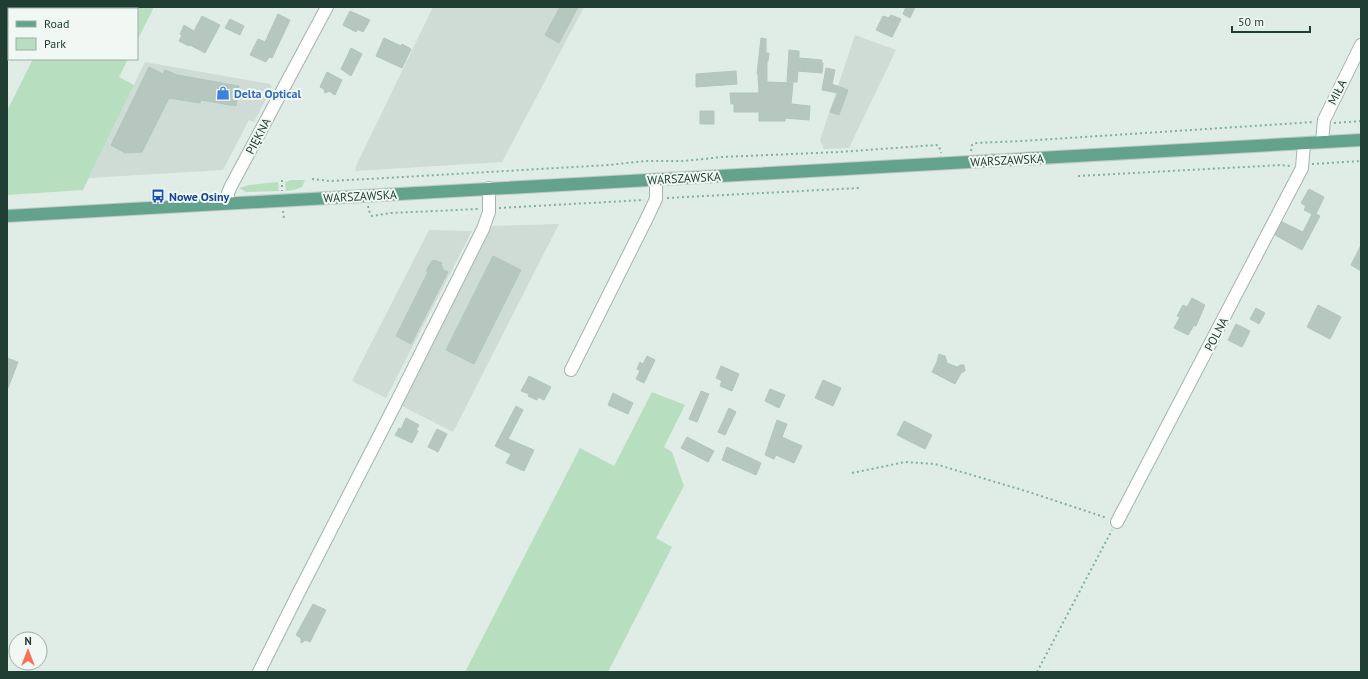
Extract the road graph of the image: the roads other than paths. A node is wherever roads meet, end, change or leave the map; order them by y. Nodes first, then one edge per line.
1 (327, 7) edge
2 (1361, 45) edge
3 (1361, 140) edge
4 (1322, 142) junction
5 (1304, 143) junction
6 (656, 180) junction
7 (489, 188) junction
8 (228, 203) junction
9 (7, 216) edge
10 (571, 370) dead end
11 (1117, 522) road end
12 (259, 672) edge

1 - 8 street, PIĘKNA
2 - 4 street, MIŁA
3 - 4 main road, WARSZAWSKA
4 - 5 main road, WARSZAWSKA
5 - 6 main road, WARSZAWSKA
5 - 11 street, POLNA
6 - 7 main road, WARSZAWSKA
6 - 10 street
7 - 8 main road, WARSZAWSKA
7 - 12 street
8 - 9 main road, WARSZAWSKA

